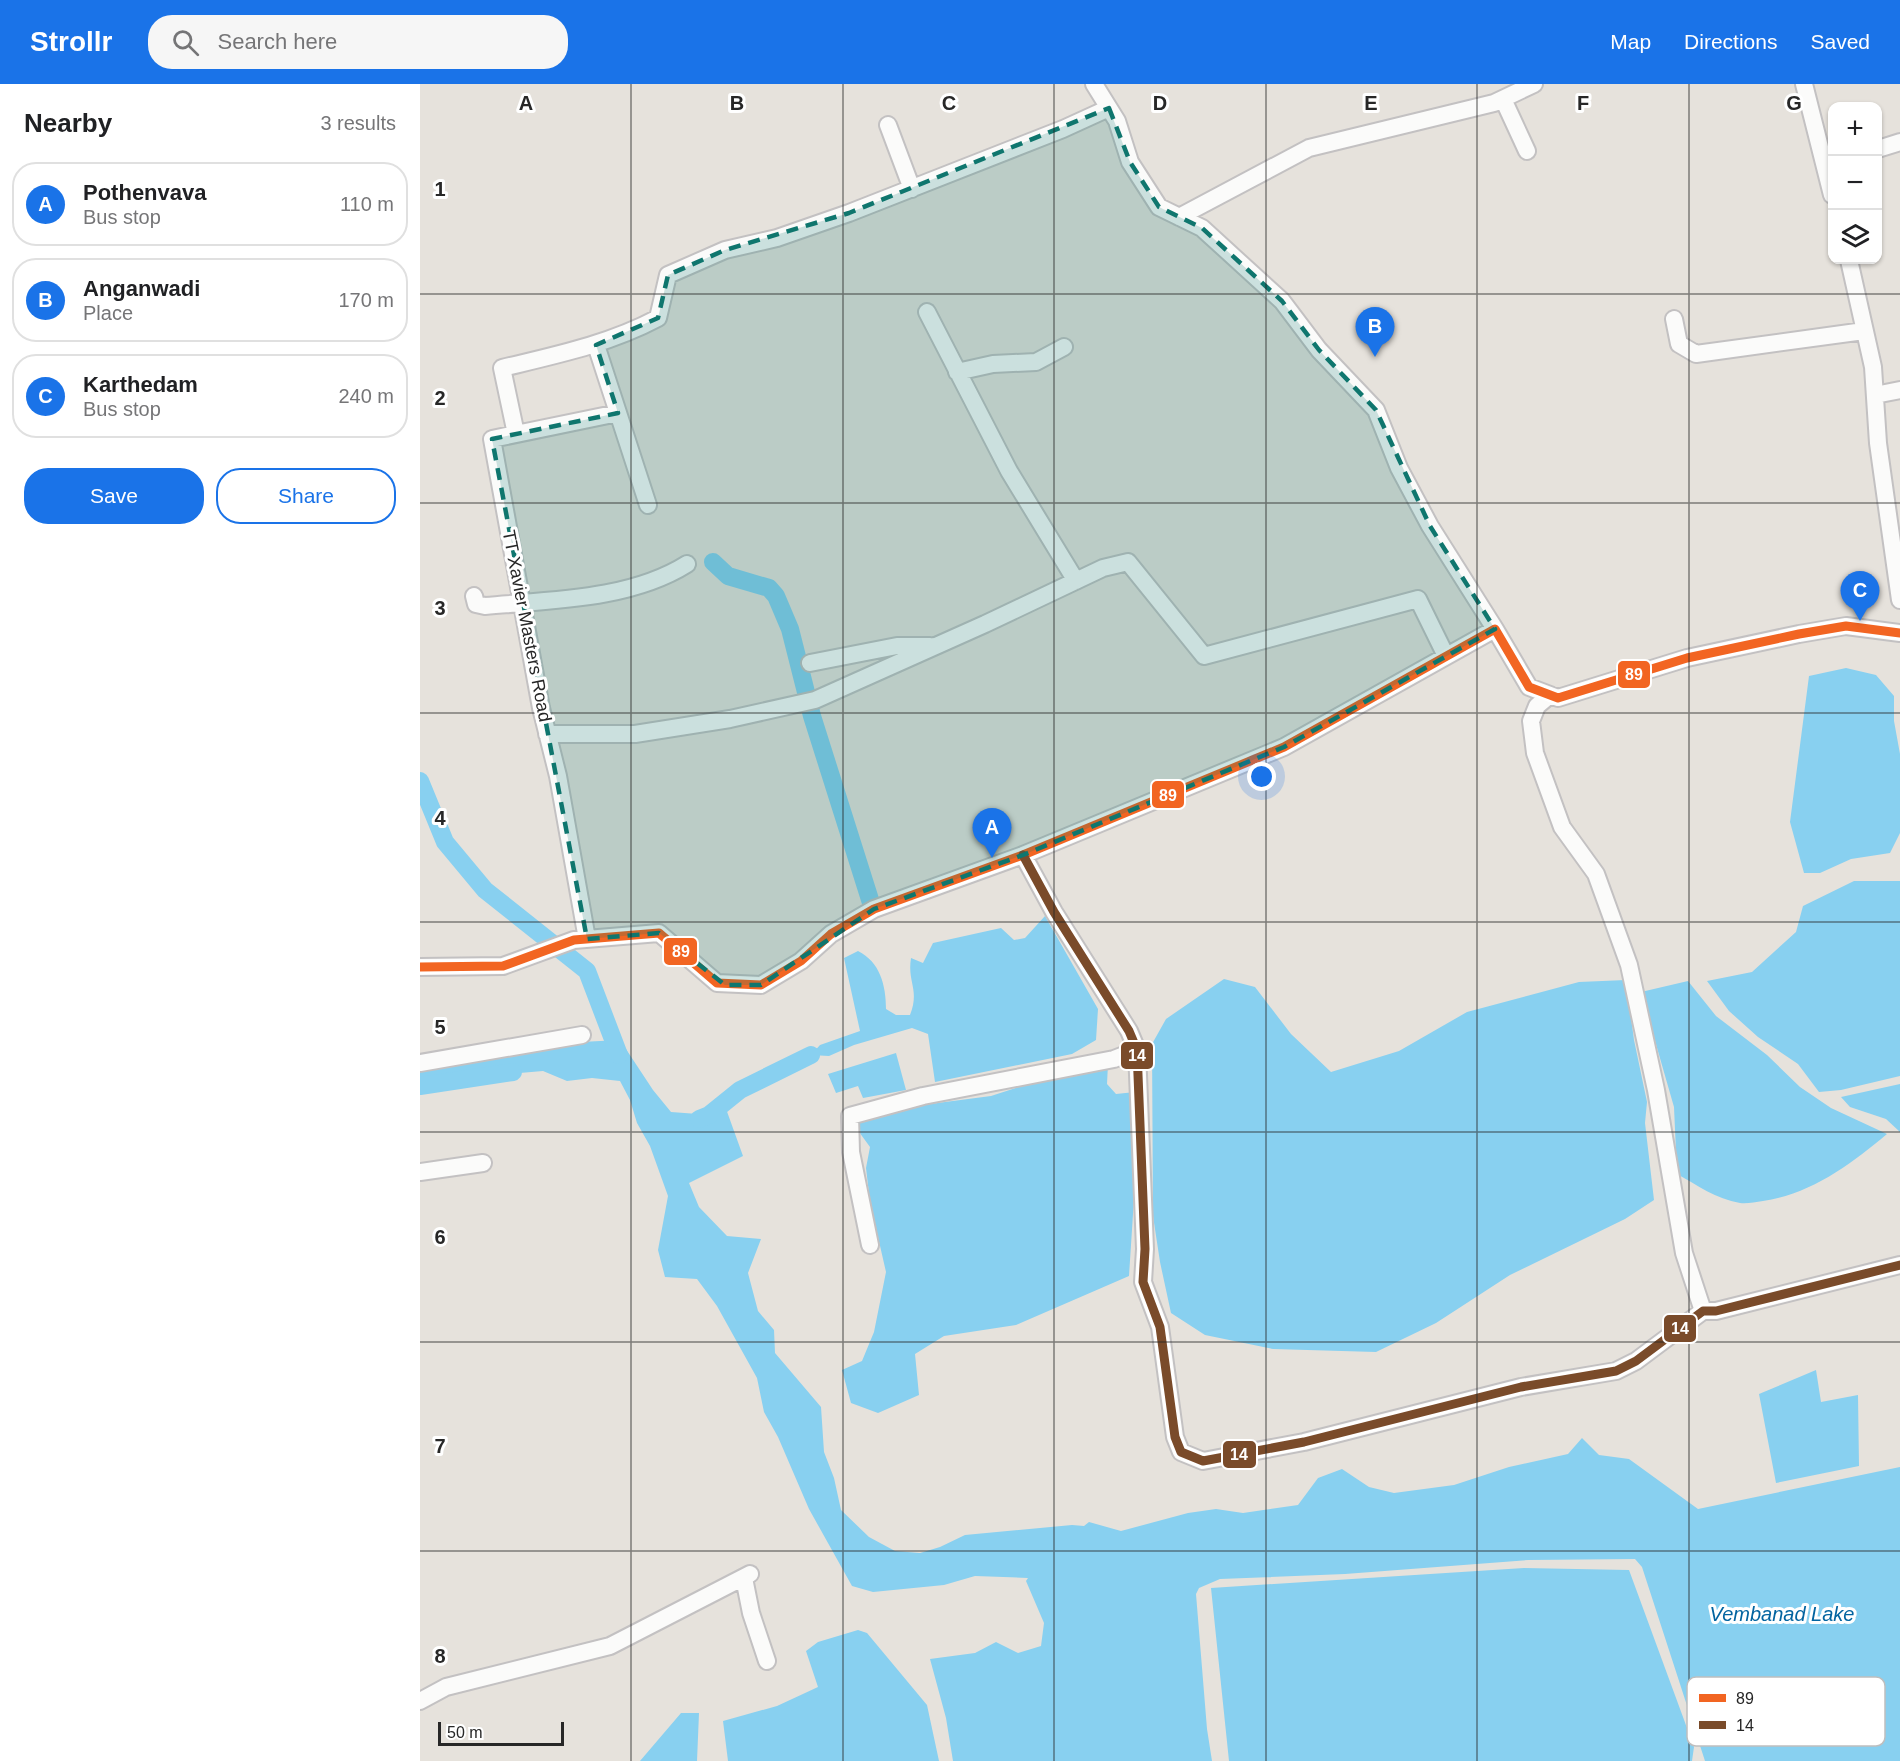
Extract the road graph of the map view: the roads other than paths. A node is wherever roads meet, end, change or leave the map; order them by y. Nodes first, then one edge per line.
1 (1094, 84) edge
2 (1534, 84) edge
3 (1804, 84) edge
4 (1503, 99) junction
5 (1109, 108) junction
6 (888, 125) dead end
7 (1900, 142) edge
8 (1882, 148) edge
9 (1527, 151) dead end
10 (1828, 163) edge
11 (912, 189) junction
12 (1179, 217) junction
13 (1850, 264) edge
14 (927, 312) dead end
15 (1674, 319) dead end
16 (1864, 331) junction
17 (596, 345) junction
18 (1064, 347) dead end
19 (957, 372) junction
20 (1900, 390) edge
21 (1875, 395) junction
22 (618, 413) junction
23 (516, 434) junction
24 (648, 505) dead end
25 (687, 564) dead end
26 (1076, 581) junction
27 (474, 596) dead end
28 (1900, 600) edge
29 (522, 601) junction
30 (1496, 629) junction
31 (1900, 633) edge
32 (937, 646) junction
33 (1446, 656) junction
34 (810, 663) dead end
35 (1550, 695) junction
36 (547, 734) junction
37 (1023, 855) junction
38 (588, 939) junction
39 (420, 967) edge
40 (582, 1035) dead end
41 (1137, 1050) junction
42 (420, 1063) edge
43 (483, 1163) dead end
44 (420, 1172) edge
45 (870, 1245) dead end
46 (1900, 1265) edge
47 (1703, 1311) junction
48 (767, 1661) dead end
49 (420, 1701) edge

1 - 5 street
2 - 4 street
3 - 10 street
4 - 9 street
4 - 12 street
5 - 11 street
5 - 12 street
6 - 11 street
7 - 8 street
11 - 17 street
12 - 30 street
13 - 16 street
14 - 19 street
15 - 16 street
16 - 21 street
17 - 22 street
17 - 23 street
18 - 19 street
19 - 26 street
20 - 21 street
21 - 28 street
22 - 23 street, TT Xavier Masters Road
22 - 24 street
23 - 29 street, TT Xavier Masters Road
25 - 29 street
26 - 32 street
26 - 33 street
27 - 29 street
29 - 36 street, TT Xavier Masters Road
30 - 33 street
30 - 35 street
31 - 35 street
32 - 34 street
32 - 36 street
33 - 37 street
35 - 47 street
36 - 38 street, TT Xavier Masters Road
37 - 38 street
37 - 41 street
38 - 39 street
40 - 42 street
41 - 45 street
41 - 47 street
43 - 44 street
46 - 47 street
48 - 49 street

